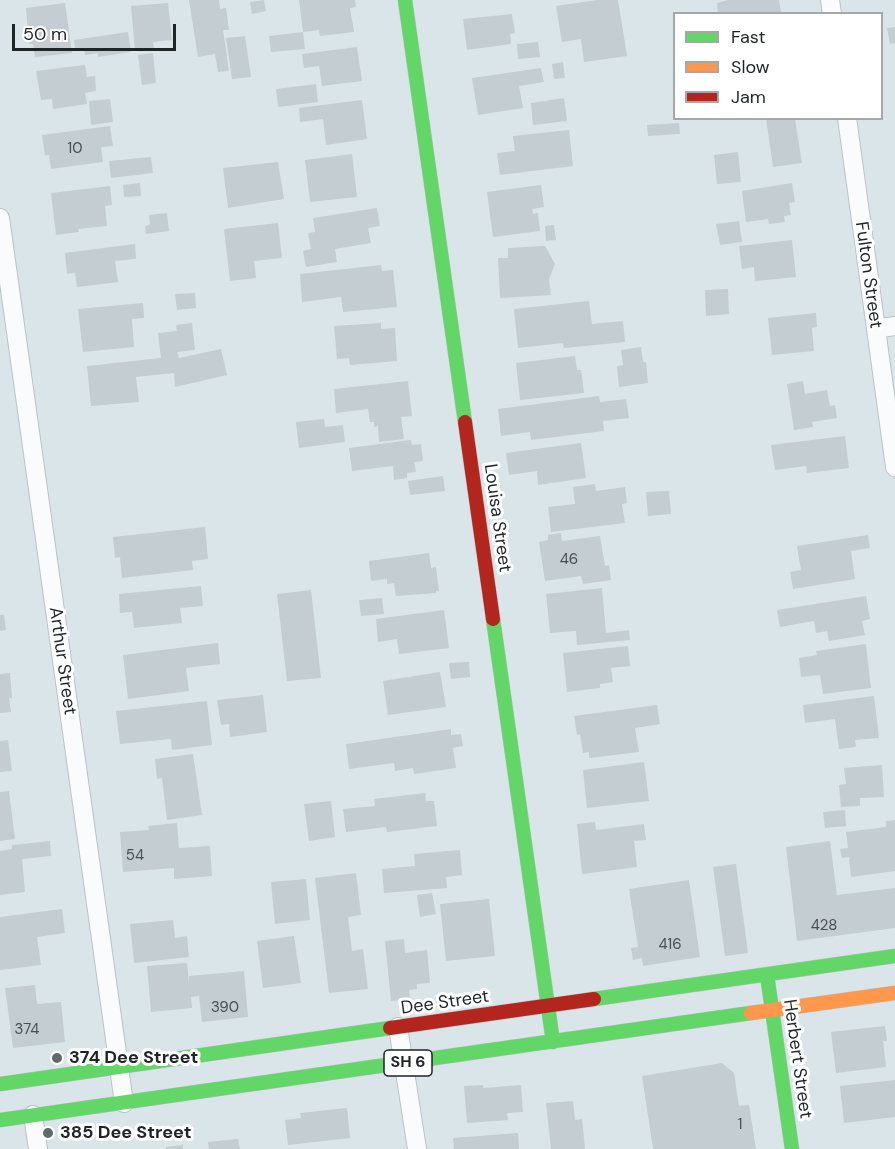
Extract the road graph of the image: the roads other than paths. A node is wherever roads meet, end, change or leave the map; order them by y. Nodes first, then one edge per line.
1 (405, 0) edge
2 (847, 120) edge
3 (0, 218) edge
4 (895, 326) edge
5 (876, 329) junction
6 (895, 467) edge
7 (895, 956) edge
8 (767, 975) junction
9 (895, 993) edge
10 (548, 1007) junction
11 (772, 1011) junction
12 (398, 1027) junction
13 (553, 1042) junction
14 (403, 1064) junction
15 (119, 1067) junction
16 (0, 1084) edge
17 (124, 1103) junction
18 (33, 1115) junction
19 (0, 1120) edge
20 (38, 1149) edge
21 (417, 1149) edge
22 (792, 1149) edge

1 - 10 main road, Louisa Street
2 - 5 street, Fulton Street
3 - 15 street, Arthur Street
4 - 5 street
5 - 6 street, Fulton Street
7 - 8 main road, Dee Street / SH 6
8 - 10 main road, Dee Street / SH 6
8 - 11 main road, Herbert Street
9 - 11 main road, SH 6
10 - 12 main road, Dee Street / SH 6
10 - 13 main road, Louisa Street
11 - 13 main road, SH 6
11 - 22 main road, Herbert Street
12 - 14 street
12 - 15 main road, Dee Street / SH 6
13 - 14 main road, SH 6
14 - 17 main road, SH 6
14 - 21 street
15 - 16 main road, Dee Street / SH 6
15 - 17 street, Arthur Street
17 - 18 main road, SH 6
18 - 19 main road, SH 6
18 - 20 street

